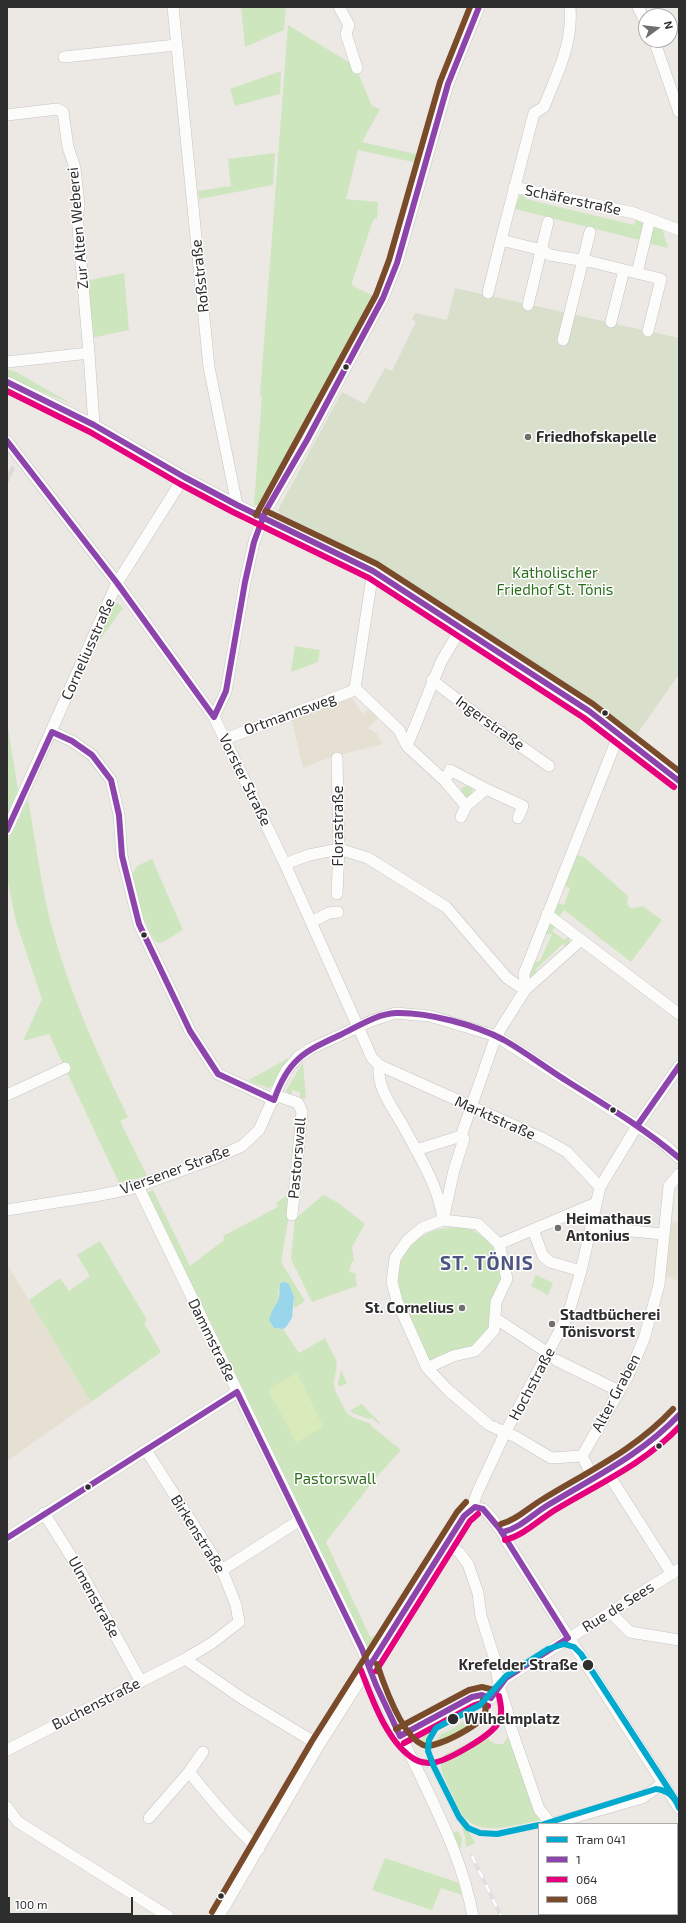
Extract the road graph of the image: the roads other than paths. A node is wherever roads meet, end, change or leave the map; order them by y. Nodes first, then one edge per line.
1 (173, 7) edge
2 (339, 7) edge
3 (479, 7) edge
4 (570, 7) edge
5 (176, 45) junction
6 (657, 48) edge
7 (64, 56) dead end
8 (357, 68) dead end
9 (679, 112) edge
10 (7, 115) edge
11 (514, 187) junction
12 (650, 219) junction
13 (548, 222) dead end
14 (679, 230) edge
15 (590, 232) dead end
16 (501, 240) junction
17 (542, 250) junction
18 (583, 262) junction
19 (624, 270) junction
20 (637, 273) junction
21 (488, 293) dead end
22 (528, 305) dead end
23 (611, 322) dead end
24 (648, 331) dead end
25 (563, 340) dead end
26 (89, 353) junction
27 (7, 362) edge
28 (7, 382) edge
29 (94, 425) junction
30 (7, 441) edge
31 (184, 477) junction
32 (237, 505) junction
33 (263, 518) junction
34 (373, 571) junction
35 (117, 583) junction
36 (461, 628) junction
37 (432, 680) junction
38 (355, 688) junction
39 (214, 717) junction
40 (52, 732) junction
41 (619, 734) junction
42 (225, 739) junction
43 (407, 746) junction
44 (337, 758) dead end
45 (549, 766) dead end
46 (445, 781) junction
47 (679, 781) edge
48 (486, 789) junction
49 (466, 806) junction
50 (461, 817) dead end
51 (518, 818) dead end
52 (7, 830) edge
53 (338, 849) junction
54 (285, 864) junction
55 (337, 894) dead end
56 (338, 912) dead end
57 (547, 914) junction
58 (311, 922) junction
59 (581, 940) junction
60 (525, 990) junction
61 (679, 1014) edge
62 (358, 1027) junction
63 (496, 1036) junction
64 (379, 1065) junction
65 (679, 1066) edge
66 (65, 1068) dead end
67 (7, 1095) edge
68 (274, 1098) junction
69 (470, 1107) junction
70 (637, 1126) junction
71 (461, 1136) junction
72 (416, 1150) junction
73 (679, 1158) edge
74 (679, 1174) edge
75 (138, 1186) junction
76 (600, 1187) junction
77 (596, 1203) junction
78 (7, 1210) edge
79 (292, 1215) dead end
80 (443, 1220) junction
81 (591, 1227) junction
82 (533, 1230) junction
83 (663, 1234) junction
84 (499, 1244) junction
85 (582, 1271) junction
86 (495, 1318) junction
87 (551, 1357) junction
88 (427, 1368) junction
89 (619, 1391) junction
90 (237, 1392) junction
91 (679, 1415) edge
92 (506, 1433) junction
93 (146, 1450) junction
94 (582, 1456) junction
95 (607, 1472) junction
96 (594, 1479) junction
97 (472, 1508) junction
98 (44, 1513) junction
99 (300, 1520) junction
100 (503, 1532) junction
101 (7, 1538) edge
102 (446, 1545) junction
103 (222, 1570) junction
104 (675, 1571) edge
105 (611, 1613) junction
106 (239, 1622) joint
107 (568, 1638) junction
108 (679, 1640) edge
109 (185, 1659) junction
110 (369, 1667) junction
111 (140, 1682) junction
112 (502, 1682) junction
113 (400, 1736) junction
114 (319, 1745) junction
115 (7, 1750) edge
116 (203, 1752) dead end
117 (189, 1772) junction
118 (662, 1784) junction
119 (7, 1807) edge
120 (679, 1808) edge
121 (149, 1818) dead end
122 (554, 1823) edge
123 (259, 1849) junction
124 (168, 1916) edge
125 (219, 1916) edge
126 (473, 1916) edge

1 - 5 street, Roßstraße
2 - 8 street
3 - 33 street
4 - 11 street, Schäferstraße
5 - 7 street
5 - 32 street, Roßstraße
6 - 9 street
10 - 26 street, Zur Alten Weberei
11 - 12 street, Schäferstraße
11 - 16 street
12 - 14 street, Schäferstraße
12 - 20 street
13 - 17 street
15 - 18 street
16 - 17 street
16 - 21 street
17 - 18 street
17 - 22 street
18 - 19 street
18 - 25 street
19 - 20 street
19 - 23 street
20 - 24 street
26 - 27 street
26 - 29 street, Zur Alten Weberei
28 - 29 street
29 - 31 street
30 - 35 street, Vorster Straße
31 - 32 street
31 - 35 street, Corneliusstraße
32 - 33 street
33 - 34 street
33 - 39 street
34 - 36 street
34 - 38 street, Ortmannsweg
35 - 39 street, Vorster Straße
35 - 40 street, Corneliusstraße
36 - 37 street
36 - 41 street
37 - 43 street
37 - 45 street, Ingerstraße
38 - 42 street, Ortmannsweg
38 - 43 street, Ortmannsweg
39 - 42 street, Vorster Straße
40 - 52 street, Corneliusstraße
40 - 68 street, Pastorswall
41 - 47 street
41 - 57 street
42 - 54 street, Vorster Straße
43 - 46 street
44 - 53 street, Florastraße
46 - 48 street
46 - 49 street
48 - 49 street
48 - 51 street
49 - 50 street
53 - 54 street
53 - 55 street, Florastraße
53 - 60 street
54 - 58 street, Vorster Straße
56 - 58 street
57 - 59 street
57 - 60 street
58 - 62 street, Vorster Straße
59 - 60 street
59 - 61 street
60 - 63 street
62 - 63 street, Viersener Straße
62 - 64 street, Vorster Straße
62 - 68 street, Viersener Straße
63 - 69 street
63 - 70 street, Viersener Straße
64 - 69 street, Marktstraße
64 - 72 street
65 - 70 street, Hochstraße
66 - 67 street
68 - 75 street, Viersener Straße
68 - 79 street, Pastorswall
69 - 71 street
69 - 76 street, Marktstraße
70 - 73 street, Viersener Straße
70 - 76 street, Hochstraße
71 - 72 street
71 - 80 street
72 - 80 street
74 - 83 street, Alter Graben
75 - 78 street, Viersener Straße
75 - 90 street, Dammstraße
76 - 77 street, Hochstraße
77 - 81 street, Hochstraße
77 - 82 street
80 - 84 street
80 - 88 street
81 - 83 street
81 - 85 street, Hochstraße
82 - 84 street
82 - 85 street
83 - 89 street, Alter Graben
84 - 86 street
85 - 87 street, Hochstraße
86 - 87 street
86 - 88 street
87 - 89 street
87 - 92 street, Hochstraße
88 - 92 street
89 - 94 street, Alter Graben
90 - 93 street
90 - 99 street, Dammstraße
91 - 95 street
92 - 94 street
92 - 97 street, Hochstraße
93 - 98 street
93 - 103 street, Birkenstraße
94 - 96 street
95 - 96 street
95 - 104 street
96 - 100 street
97 - 100 street
97 - 102 street, Hochstraße
98 - 101 street
98 - 111 street, Ulmenstraße
99 - 103 street
99 - 110 street, Dammstraße
100 - 107 street
102 - 110 street, Hochstraße
102 - 112 street
103 - 106 street, Birkenstraße
104 - 105 street, Rue de Sees
105 - 107 street, Rue de Sees
105 - 108 street
106 - 109 street, Buchenstraße
107 - 112 street, Rue de Sees
107 - 118 street
109 - 111 street, Buchenstraße
109 - 114 street
110 - 113 street, Dammstraße
110 - 114 street, Hochstraße
111 - 115 street, Buchenstraße
112 - 113 street
112 - 122 street
113 - 126 street, Dammstraße
114 - 123 street, Hochstraße
116 - 117 street
117 - 121 street
117 - 123 street
118 - 120 street
118 - 122 street
119 - 124 street
123 - 125 street, Hochstraße

